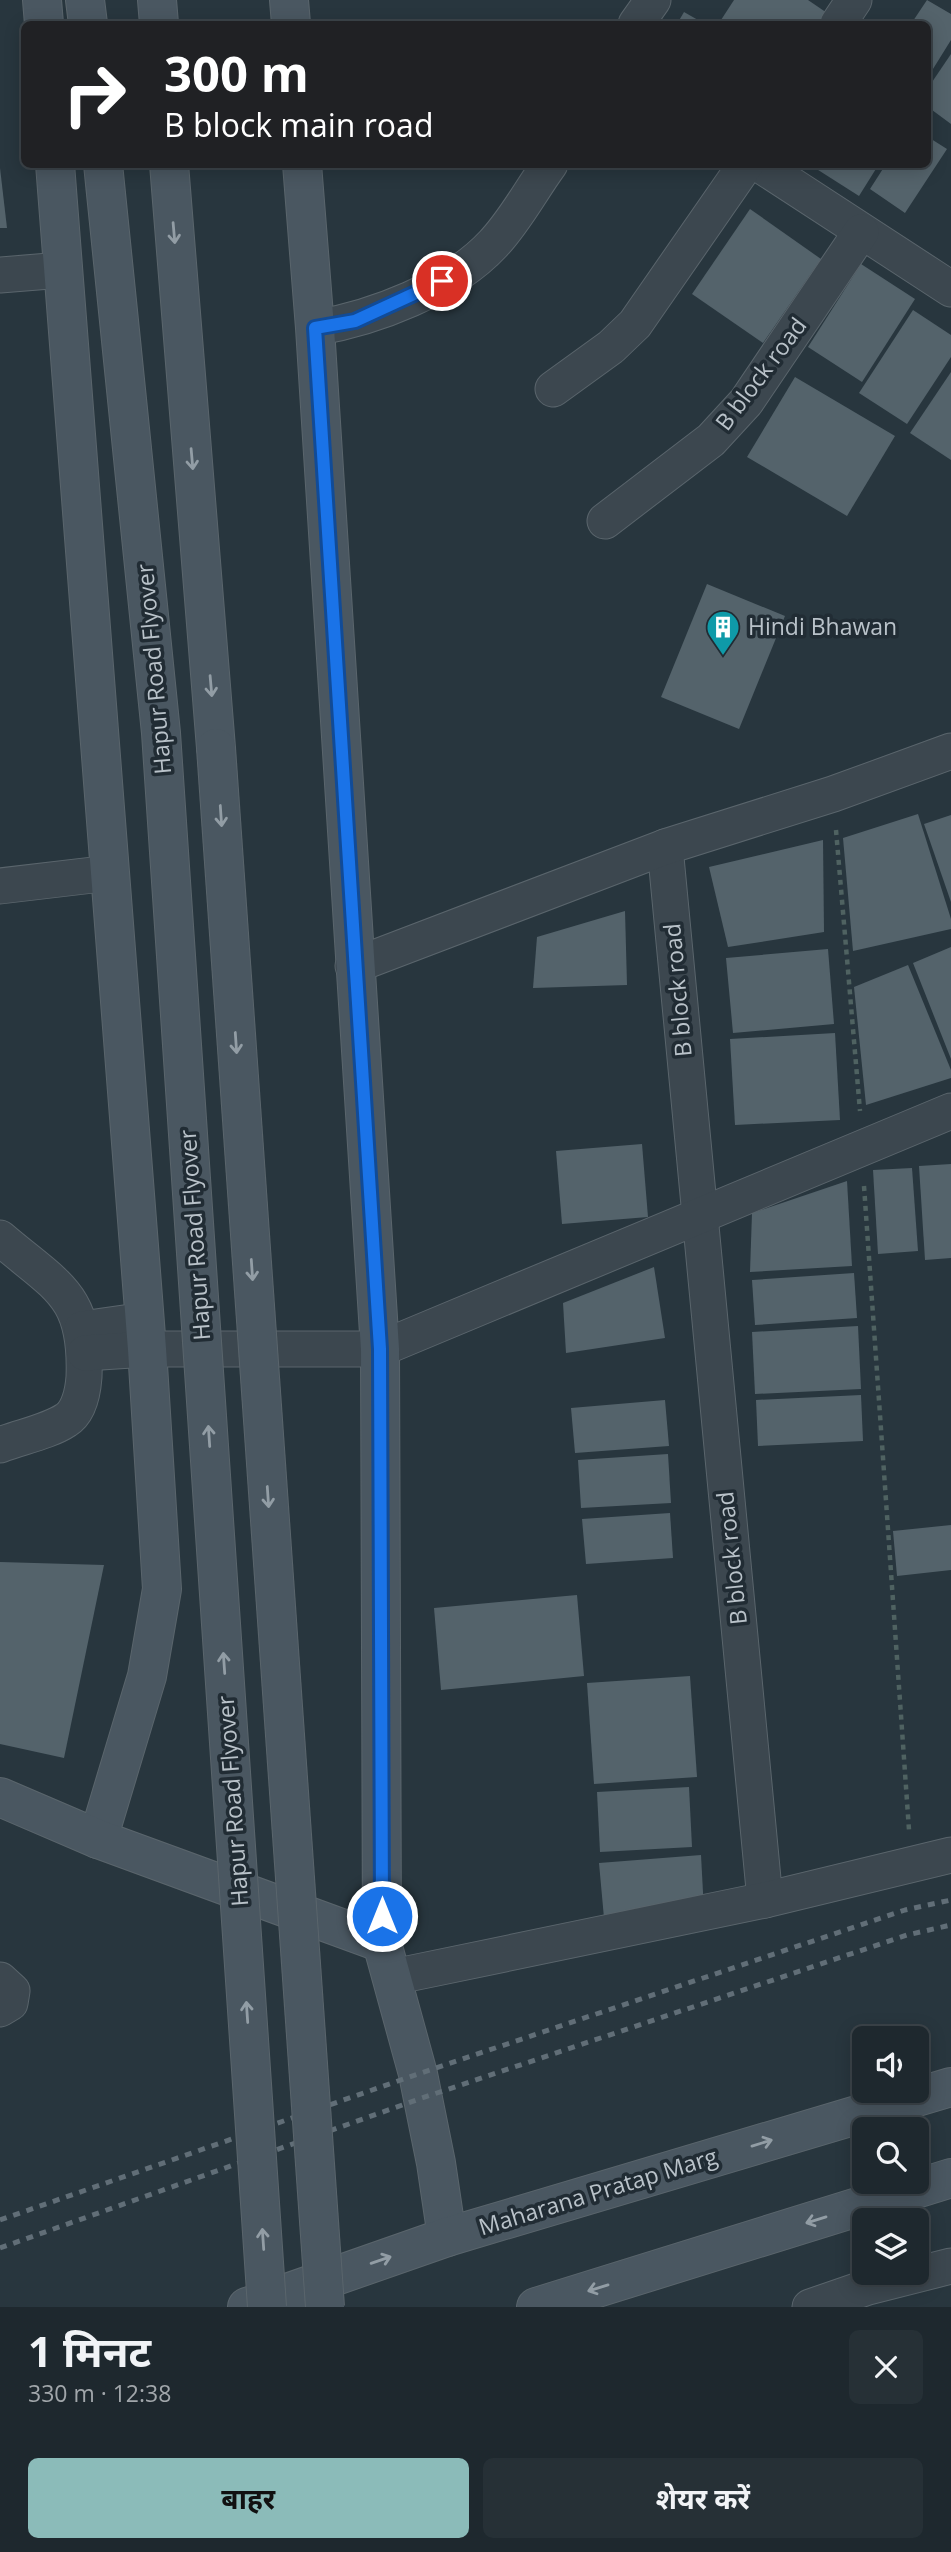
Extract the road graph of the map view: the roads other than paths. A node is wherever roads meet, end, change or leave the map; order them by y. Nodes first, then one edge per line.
1 (42, 0) edge
2 (85, 0) edge
3 (157, 0) edge
4 (289, 0) edge
5 (653, 0) edge
6 (854, 0) edge
7 (44, 21) edge
8 (88, 21) edge
9 (159, 21) edge
10 (290, 21) edge
11 (638, 21) edge
12 (840, 21) edge
13 (55, 168) edge
14 (103, 168) edge
15 (169, 168) edge
16 (302, 168) edge
17 (547, 168) edge
18 (743, 168) edge
19 (765, 168) edge
20 (861, 233) junction
21 (62, 270) junction
22 (0, 275) edge
23 (951, 289) edge
24 (315, 328) junction
25 (553, 389) dead end
26 (605, 521) dead end
27 (951, 751) edge
28 (665, 847) junction
29 (110, 873) junction
30 (0, 886) edge
31 (354, 966) junction
32 (951, 1111) edge
33 (699, 1216) junction
34 (0, 1238) edge
35 (146, 1335) junction
36 (83, 1341) junction
37 (380, 1349) junction
38 (0, 1445) edge
39 (0, 1797) edge
40 (98, 1839) junction
41 (951, 1855) edge
42 (765, 1900) junction
43 (388, 1960) junction
44 (0, 1980) edge
45 (0, 2009) edge
46 (951, 2087) edge
47 (951, 2178) edge
48 (447, 2237) junction
49 (951, 2266) edge
50 (247, 2307) edge
51 (267, 2307) edge
52 (325, 2307) edge
53 (536, 2307) edge
54 (810, 2307) edge

1 - 7 main road
2 - 8 main road
3 - 9 main road
4 - 10 main road
5 - 11 street
6 - 12 street
13 - 21 main road
51 -> 14 main road, Hapur Road Flyover, bridge
15 -> 52 main road, bridge
16 - 24 main road
17 - 24 street
18 - 25 street
19 - 20 street
20 - 23 street
20 - 26 street, B block road
21 - 22 street
21 - 29 main road
24 - 31 main road
27 - 28 street
28 - 31 street
28 - 33 street, B block road
29 - 30 street
29 - 35 main road
31 - 37 main road
32 - 33 street
33 - 37 street
33 - 42 street, B block road
34 - 36 street
35 - 36 street
35 - 37 street
35 - 40 main road
36 - 38 street
37 - 43 main road
39 - 40 main road
40 - 43 main road
41 - 42 street
42 - 43 street
43 - 48 main road
44 - 45 street
48 -> 46 main road, Maharana Pratap Marg
47 -> 53 main road
50 -> 48 main road, Maharana Pratap Marg
49 - 54 street

